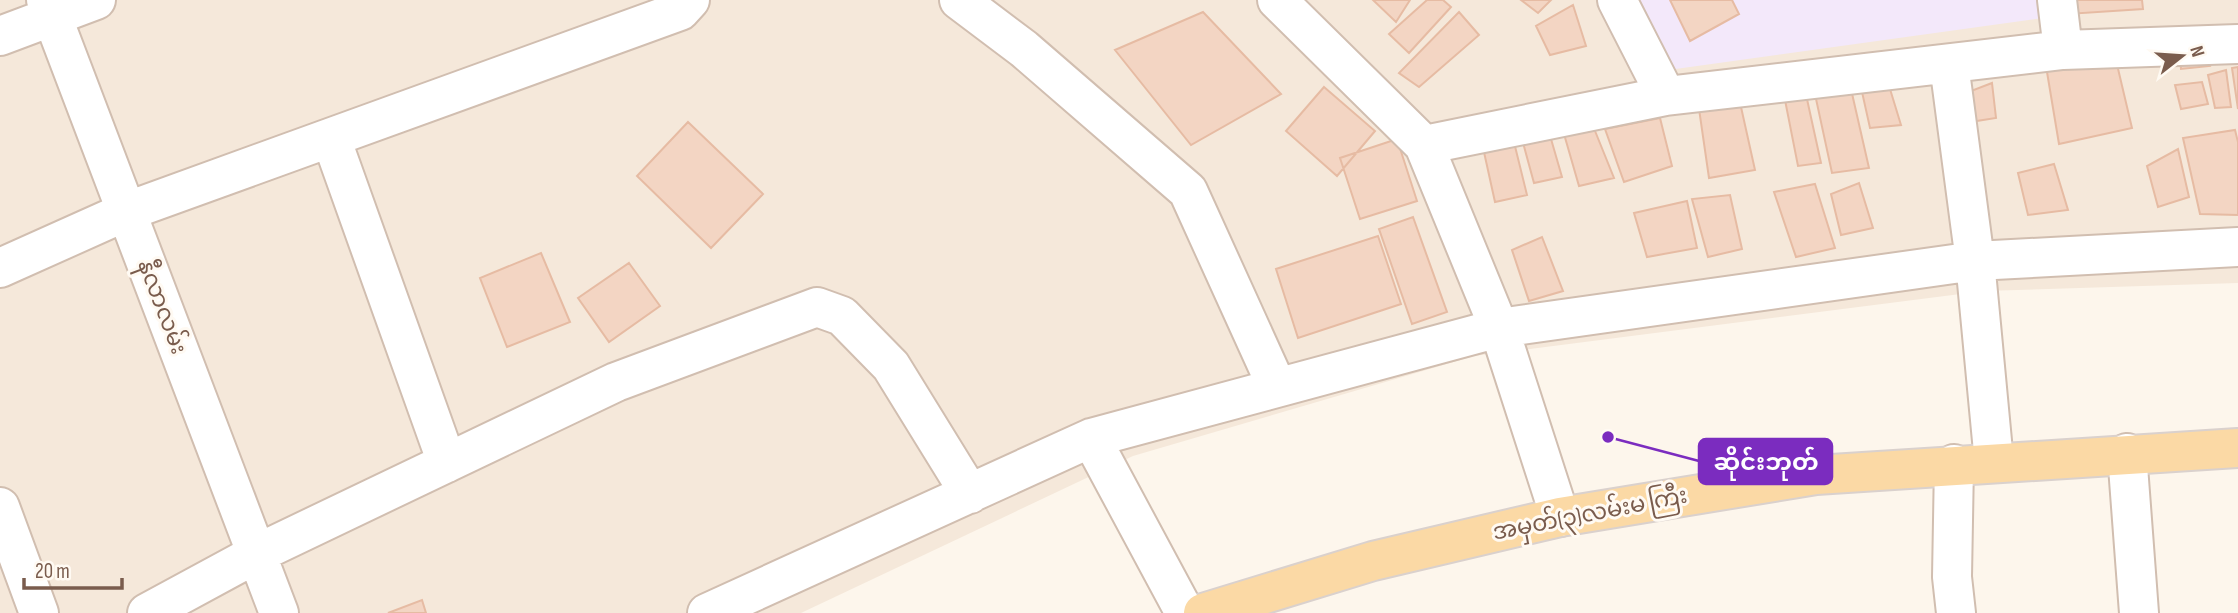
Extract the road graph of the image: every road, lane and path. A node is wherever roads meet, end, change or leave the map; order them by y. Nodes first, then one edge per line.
1 (96, 0) edge
2 (690, 0) edge
3 (959, 0) edge
4 (1277, 0) edge
5 (1617, 0) edge
6 (2057, 0) edge
7 (49, 8) edge
8 (0, 36) edge
9 (2238, 44) edge
10 (2063, 50) junction
11 (1948, 64) junction
12 (1666, 96) junction
13 (331, 138) junction
14 (1424, 145) junction
15 (125, 212) junction
16 (2238, 247) edge
17 (1975, 261) junction
18 (0, 268) edge
19 (1499, 328) junction
20 (1277, 387) junction
21 (1091, 438) junction
22 (2238, 448) edge
23 (2127, 453) junction
24 (1994, 462) junction
25 (447, 463) junction
26 (1954, 464) junction
27 (970, 494) junction
28 (0, 507) edge
29 (1560, 517) junction
30 (256, 554) junction
31 (39, 613) edge
32 (147, 613) edge
33 (279, 613) edge
34 (707, 613) edge
35 (1185, 613) edge
36 (1203, 613) edge
37 (1956, 613) edge
38 (2139, 613) edge

1 - 7 street
2 - 13 street
3 - 20 street
4 - 14 street
5 - 12 street
6 - 10 street
7 - 8 street
7 - 15 street, နီလာလမ်း
9 - 10 street
10 - 11 street
11 - 12 street
11 - 17 street
12 - 14 street
13 - 15 street
13 - 25 street
14 - 19 street
15 - 18 street
15 - 30 street, နီလာလမ်း
16 - 17 street
17 - 19 street
17 - 24 street
19 - 20 street
19 - 29 street
20 - 21 street
21 - 27 street
21 - 35 street
22 - 23 main road, အမှတ်(၃)လမ်းမ ကြီး
23 - 24 main road, အမှတ်(၃)လမ်းမ ကြီး
23 - 38 street
24 - 26 main road, အမှတ်(၃)လမ်းမ ကြီး
25 - 27 street
25 - 30 street
26 - 29 main road, အမှတ်(၃)လမ်းမ ကြီး
26 - 37 street
27 - 34 street
28 - 31 street
29 - 36 main road, အမှတ်(၃)လမ်းမ ကြီး
30 - 32 street
30 - 33 street, နီလာလမ်း

